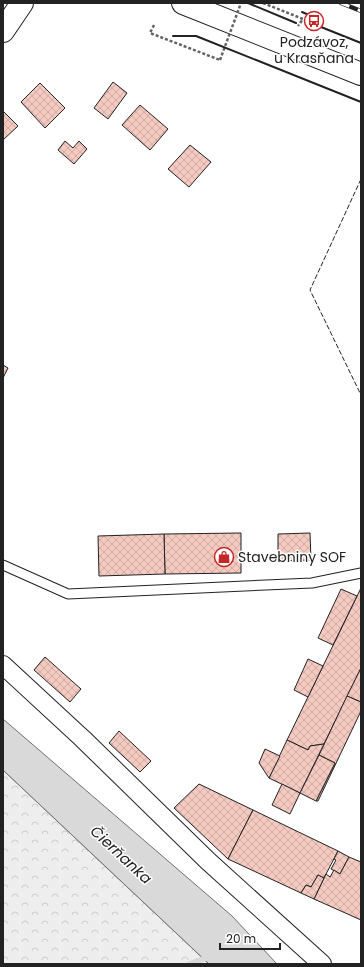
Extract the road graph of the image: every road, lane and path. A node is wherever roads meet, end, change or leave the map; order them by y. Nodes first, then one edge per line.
1 (22, 3) edge
2 (183, 3) edge
3 (241, 3) edge
4 (263, 3) edge
5 (154, 25) dead end
6 (298, 26) dead end
7 (3, 31) edge
8 (361, 74) edge
9 (3, 565) edge
10 (361, 573) edge
11 (3, 665) edge
12 (322, 964) edge

1 - 7 street
2 - 8 street
3 - 5 path, bridge
4 - 6 path
9 - 10 lane
11 - 12 street

